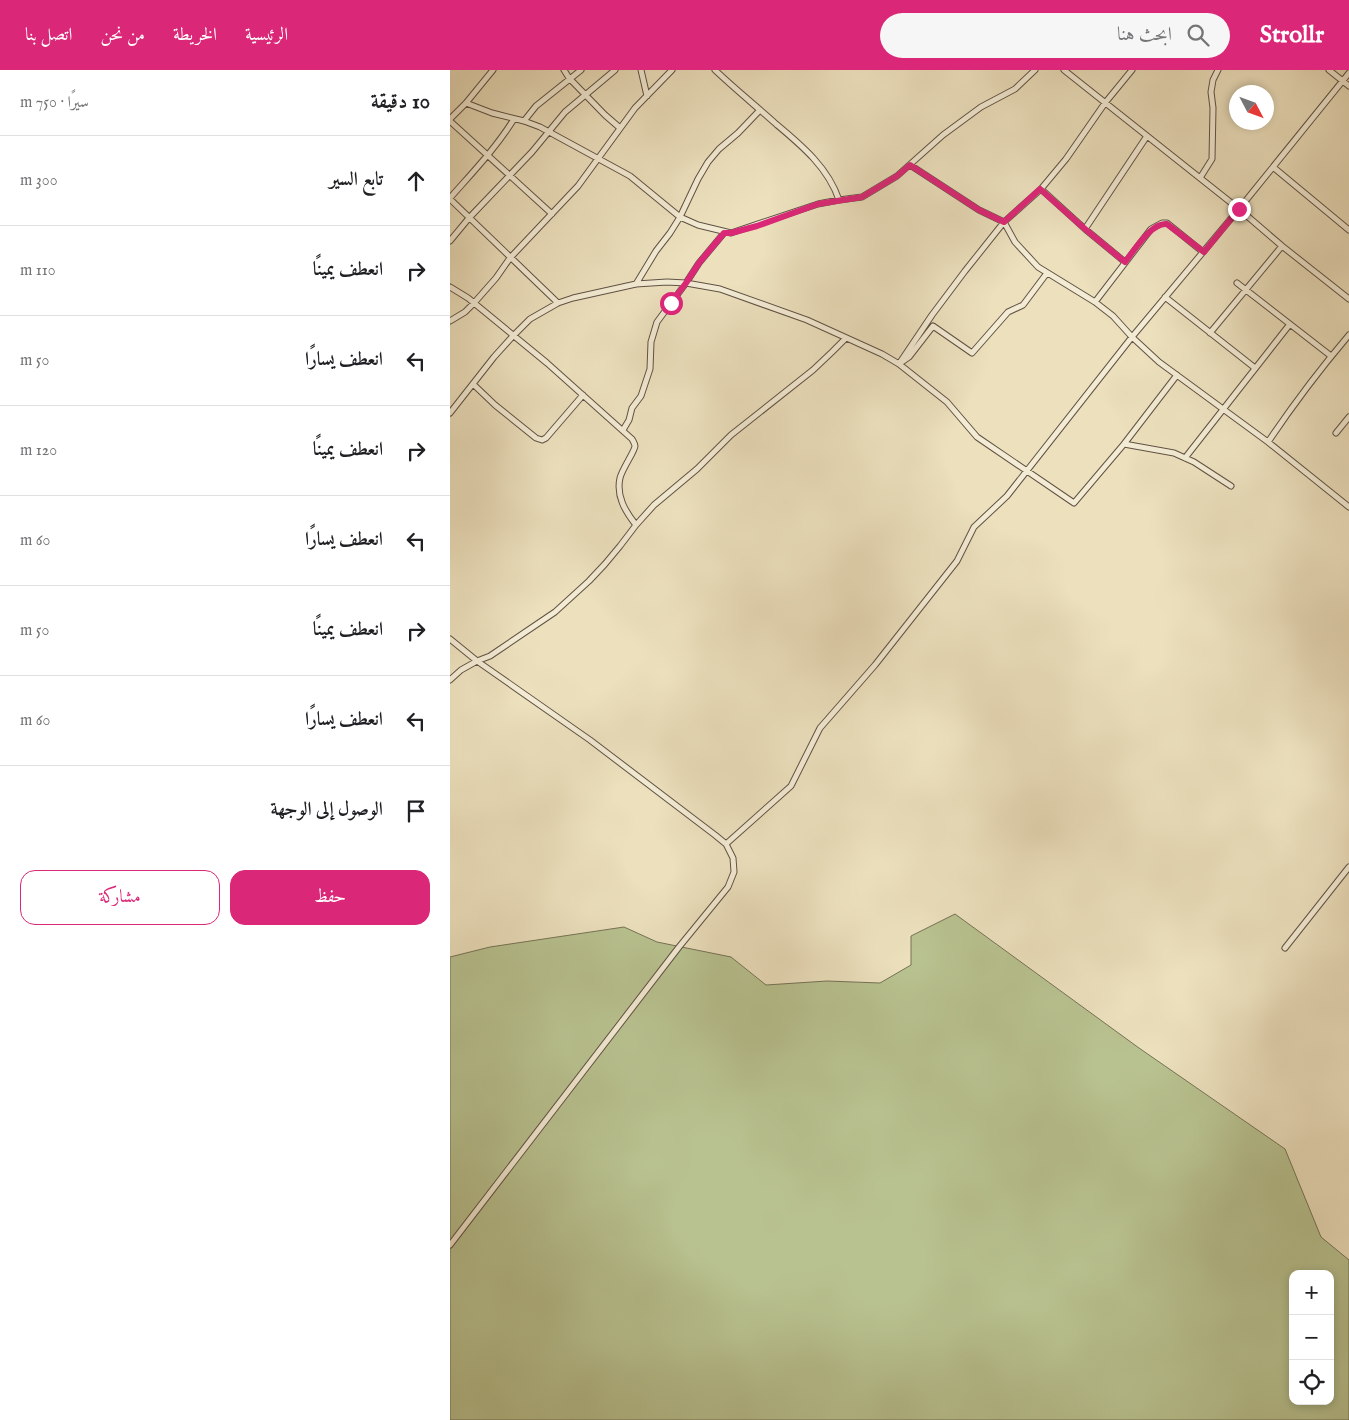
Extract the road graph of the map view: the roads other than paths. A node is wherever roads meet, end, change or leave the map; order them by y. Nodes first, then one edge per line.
1 (493, 70) edge
2 (564, 70) edge
3 (581, 70) edge
4 (615, 70) edge
5 (641, 70) edge
6 (672, 70) edge
7 (715, 70) edge
8 (1035, 70) edge
9 (1064, 70) edge
10 (1132, 70) edge
11 (1218, 70) edge
12 (1329, 70) edge
13 (1349, 73) edge
14 (569, 78) junction
15 (1343, 81) junction
16 (1349, 86) edge
17 (586, 95) junction
18 (647, 96) junction
19 (466, 103) junction
20 (1105, 103) junction
21 (760, 110) junction
22 (514, 119) junction
23 (450, 120) edge
24 (524, 121) junction
25 (620, 128) junction
26 (548, 132) junction
27 (1147, 136) junction
28 (488, 155) junction
29 (597, 159) junction
30 (910, 165) junction
31 (1273, 167) junction
32 (511, 175) junction
33 (1200, 178) junction
34 (1040, 189) junction
35 (450, 198) edge
36 (839, 200) junction
37 (1239, 209) junction
38 (552, 214) junction
39 (680, 216) junction
40 (470, 218) junction
41 (1004, 222) junction
42 (1085, 229) junction
43 (1349, 230) edge
44 (724, 233) junction
45 (450, 241) edge
46 (1282, 246) junction
47 (1204, 252) junction
48 (510, 258) junction
49 (1125, 262) junction
50 (1047, 273) junction
51 (686, 283) junction
52 (1237, 283) dead end
53 (636, 284) junction
54 (450, 287) edge
55 (1245, 290) junction
56 (1165, 297) junction
57 (1349, 299) edge
58 (1095, 302) junction
59 (474, 303) junction
60 (558, 303) junction
61 (450, 320) edge
62 (1290, 324) junction
63 (1210, 332) junction
64 (1349, 335) edge
65 (513, 336) junction
66 (1132, 337) junction
67 (846, 338) junction
68 (1331, 356) junction
69 (899, 364) junction
70 (1255, 368) junction
71 (1177, 375) junction
72 (473, 384) junction
73 (583, 395) junction
74 (1223, 409) junction
75 (450, 413) edge
76 (1349, 418) edge
77 (623, 430) junction
78 (1336, 433) dead end
79 (1268, 442) junction
80 (1124, 444) junction
81 (1185, 458) junction
82 (1027, 471) junction
83 (1230, 486) dead end
84 (1349, 507) edge
85 (636, 525) junction
86 (450, 639) edge
87 (477, 661) junction
88 (450, 680) edge
89 (726, 844) junction
90 (1349, 867) edge
91 (1285, 948) dead end
92 (450, 1244) edge

1 - 19 street
2 - 14 street
3 - 14 street
4 - 17 street
5 - 18 street
6 - 18 street
7 - 21 street
8 - 30 street
9 - 20 street
10 - 20 street
11 - 33 street
12 - 15 street
13 - 15 street
14 - 17 street
14 - 24 street
15 - 16 street
15 - 31 street
17 - 25 street
17 - 26 street
18 - 25 street
19 - 22 street
19 - 23 street
20 - 27 street
20 - 34 street
21 - 36 street
21 - 39 street
22 - 24 street
22 - 28 street
23 - 28 street
24 - 26 street
25 - 29 street
26 - 29 street
26 - 32 street
27 - 33 street
27 - 42 street
28 - 32 street
28 - 35 street
29 - 38 street
29 - 39 street
30 - 36 street
30 - 41 street
31 - 37 street
31 - 43 street
32 - 38 street
32 - 40 street
33 - 37 street
34 - 41 street
34 - 42 street
35 - 40 street
36 - 44 street
37 - 46 street
37 - 47 street
38 - 48 street
39 - 44 street
39 - 53 street
40 - 45 street
40 - 48 street
41 - 50 street
41 - 69 street
42 - 49 street
44 - 51 street
46 - 55 street
46 - 57 street
47 - 49 street
47 - 56 street
48 - 59 street
48 - 60 street
49 - 58 street
50 - 58 street
50 - 69 street
51 - 53 street
51 - 67 street
51 - 77 street
52 - 55 street
53 - 60 street
54 - 59 street
55 - 62 street
55 - 63 street
56 - 63 street
56 - 66 street
58 - 66 street
59 - 61 street
59 - 65 street
60 - 65 street
62 - 68 street
62 - 70 street
63 - 70 street
64 - 68 street
65 - 72 street
65 - 73 street
66 - 71 street
66 - 82 street
67 - 69 street
67 - 85 street
68 - 79 street
69 - 82 street
70 - 74 street
71 - 74 street
71 - 80 street
72 - 73 street
72 - 75 street
73 - 77 street
74 - 79 street
74 - 81 street
76 - 78 street
77 - 85 street
79 - 84 street
80 - 81 street
80 - 82 street
81 - 83 street
82 - 89 street
85 - 87 street
86 - 87 street
87 - 88 street
87 - 89 street
89 - 92 street
90 - 91 street

